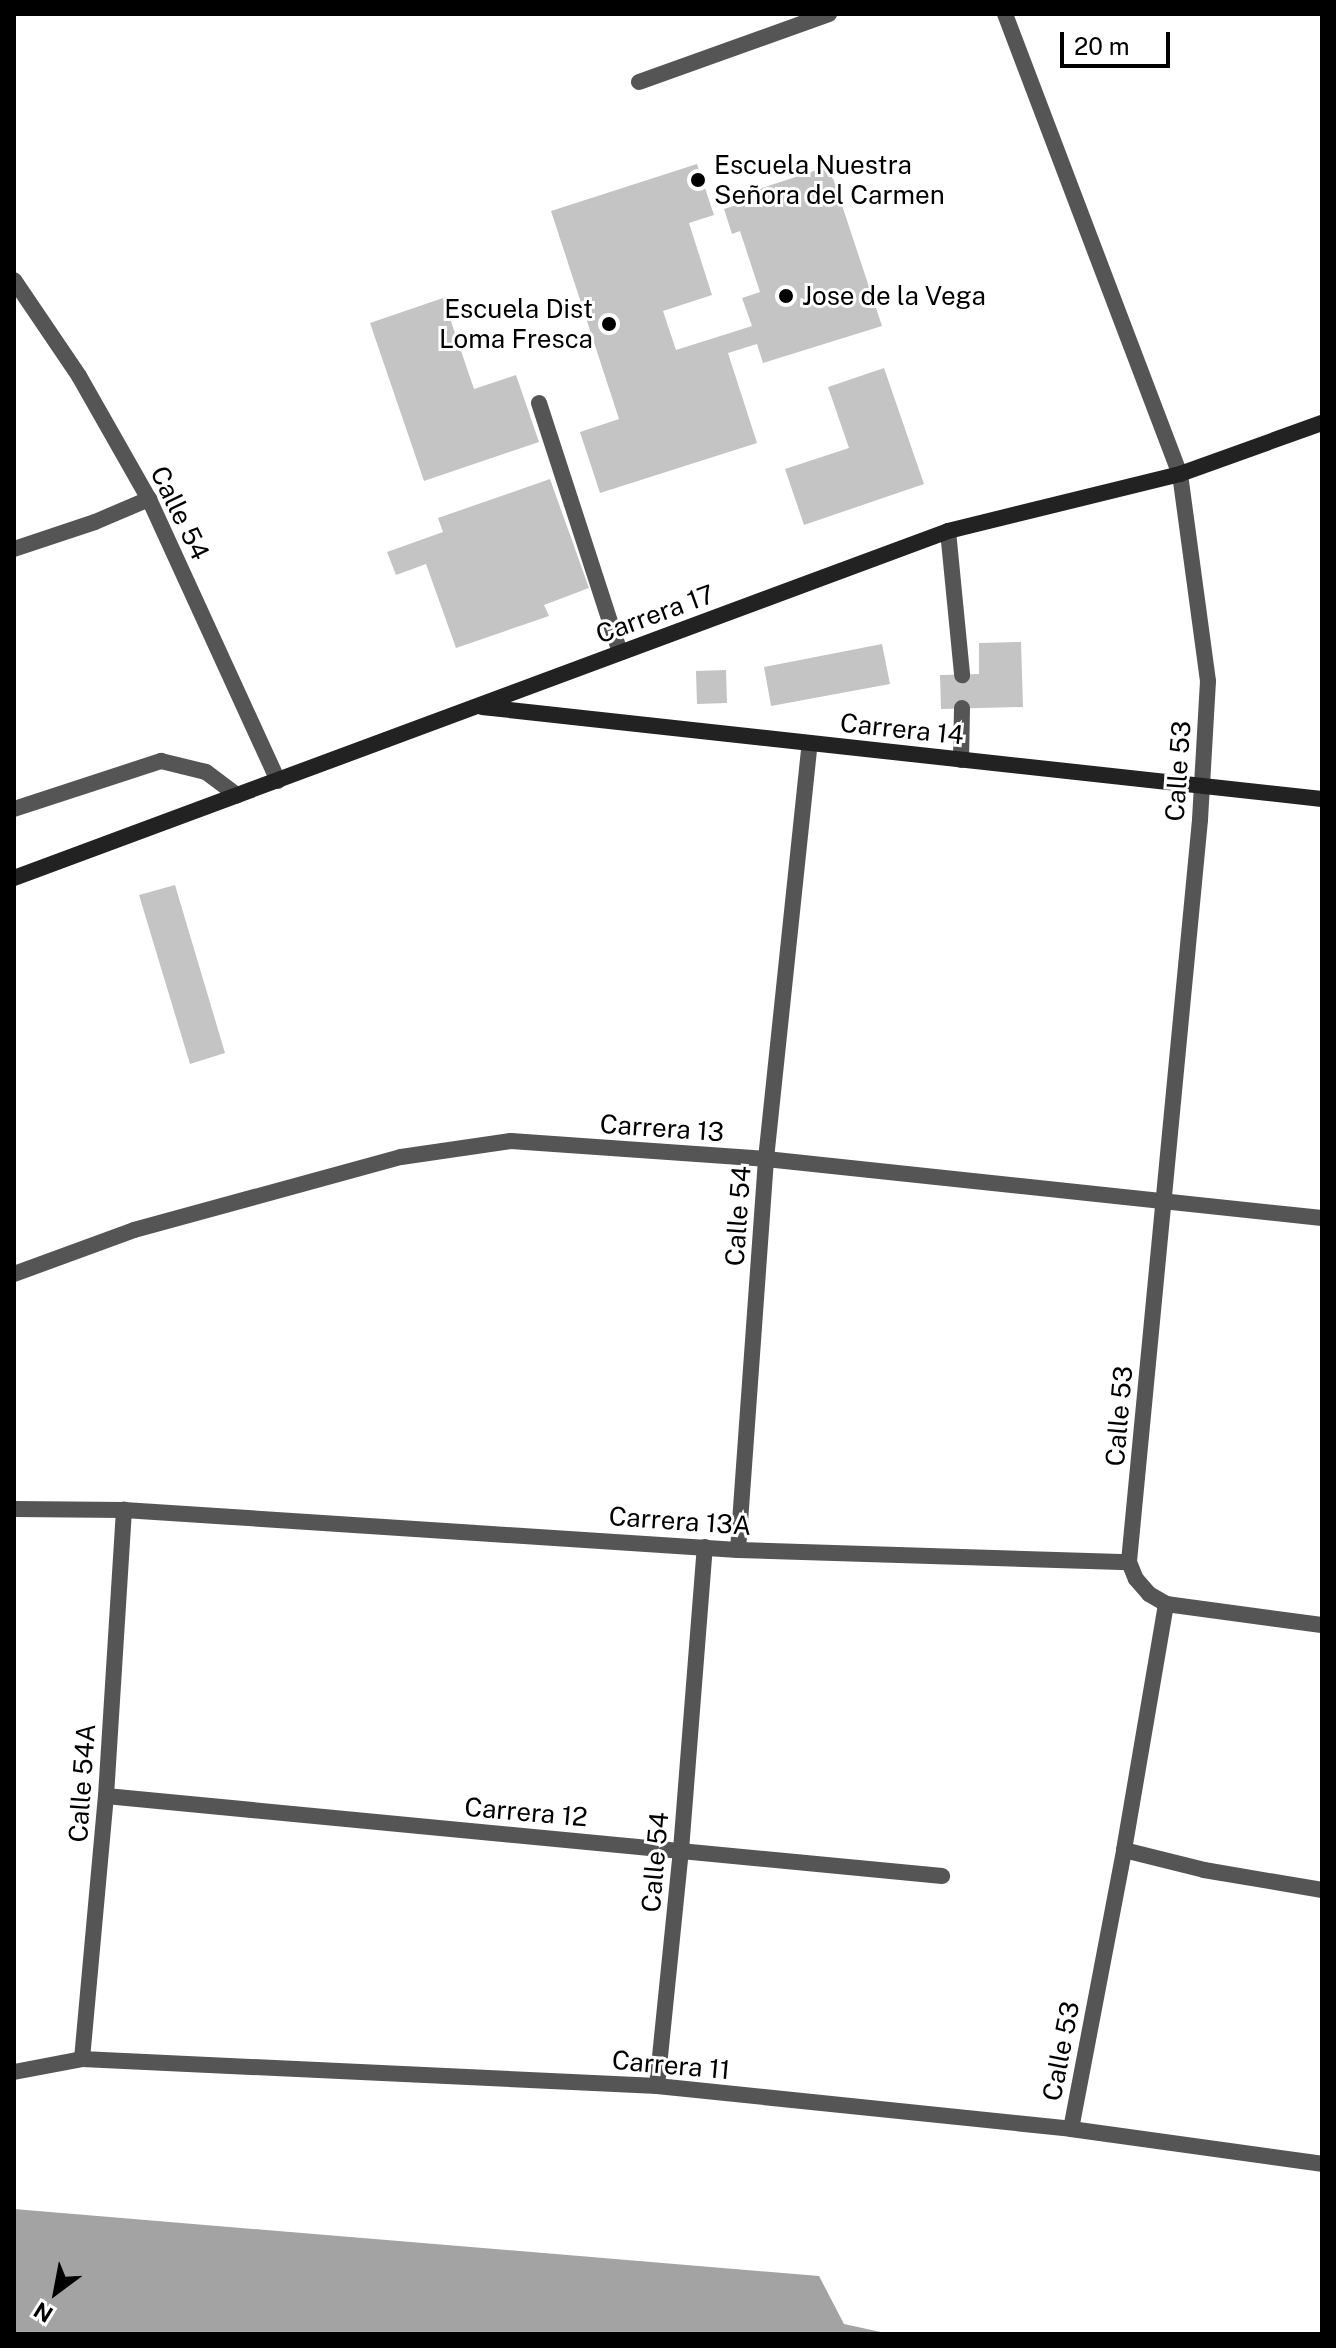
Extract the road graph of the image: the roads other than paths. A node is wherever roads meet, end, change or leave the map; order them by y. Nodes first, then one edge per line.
1 (829, 14) edge
2 (1005, 14) edge
3 (639, 82) dead end
4 (14, 280) edge
5 (539, 403) dead end
6 (1322, 423) edge
7 (1180, 474) junction
8 (149, 499) junction
9 (948, 531) junction
10 (14, 549) edge
11 (620, 652) junction
12 (962, 675) dead end
13 (476, 706) junction
14 (962, 708) dead end
15 (810, 743) junction
16 (961, 760) junction
17 (278, 781) junction
18 (1201, 785) junction
19 (237, 795) junction
20 (1322, 799) edge
21 (14, 809) edge
22 (14, 878) edge
23 (766, 1159) junction
24 (1163, 1201) junction
25 (1322, 1218) edge
26 (14, 1274) edge
27 (14, 1509) edge
28 (124, 1510) junction
29 (705, 1547) junction
30 (738, 1550) junction
31 (1129, 1562) junction
32 (1166, 1604) junction
33 (1322, 1625) edge
34 (106, 1796) junction
35 (681, 1850) junction
36 (1124, 1850) junction
37 (942, 1876) dead end
38 (1322, 1890) edge
39 (82, 2059) junction
40 (14, 2072) edge
41 (657, 2086) junction
42 (1071, 2129) junction
43 (1322, 2164) edge

1 - 3 street
2 - 7 street, Calle 53
4 - 8 street, Calle 54
5 - 11 street
6 - 7 main road, Carrera 17
7 - 9 main road, Carrera 17
7 - 18 street, Calle 53
8 - 10 street
8 - 17 street, Calle 54
9 - 11 main road, Carrera 17
9 - 12 street
11 - 13 main road, Carrera 17
13 - 15 main road, Carrera 14
13 - 17 main road, Carrera 17
14 - 16 street
15 - 16 main road, Carrera 14
15 - 23 street, Calle 54
16 - 18 main road, Carrera 14
17 - 19 main road, Carrera 17
18 - 20 main road, Carrera 14
18 - 24 street, Calle 53
19 - 21 street
19 - 22 main road, Carrera 17
23 - 24 street, Carrera 13
23 - 26 street, Carrera 13
23 - 30 street, Calle 54
24 - 25 street, Carrera 13
24 - 31 street, Calle 53
27 - 28 street, Carrera 13A
28 - 29 street, Carrera 13A
28 - 34 street, Calle 54A
29 - 30 street, Carrera 13A
29 - 35 street, Calle 54
30 - 31 street, Carrera 13A
31 - 32 street
32 - 33 street
32 - 36 street, Calle 53
34 - 35 street, Carrera 12
34 - 39 street, Calle 54A
35 - 37 street, Carrera 12
35 - 41 street, Calle 54
36 - 38 street
36 - 42 street, Calle 53
39 - 40 street, Carrera 11
39 - 41 street, Carrera 11
41 - 42 street, Carrera 11
42 - 43 street, Carrera 11

